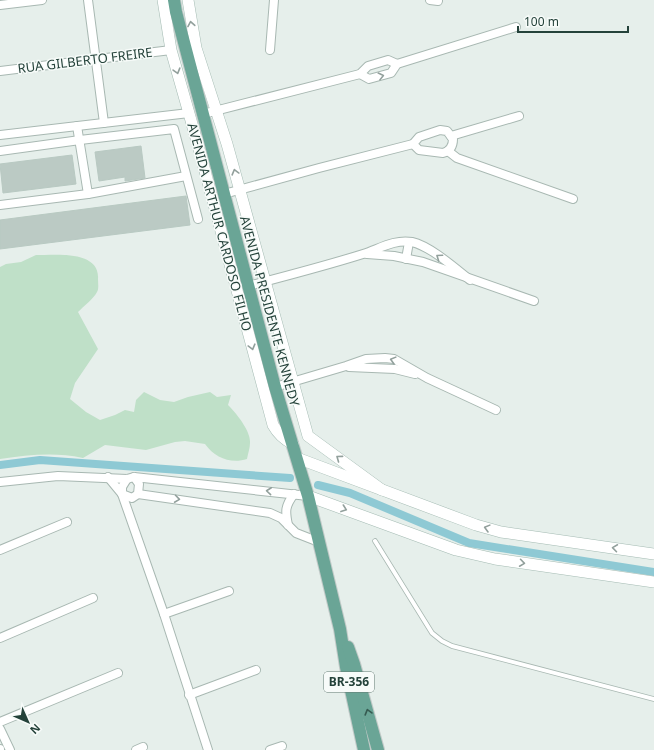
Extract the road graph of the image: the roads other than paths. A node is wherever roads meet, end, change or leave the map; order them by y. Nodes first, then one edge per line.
1 (42, 0) edge
2 (88, 0) edge
3 (163, 0) edge
4 (174, 0) edge
5 (188, 0) edge
6 (274, 0) edge
7 (0, 5) edge
8 (516, 27) dead end
9 (171, 50) junction
10 (270, 50) dead end
11 (96, 58) junction
12 (397, 64) junction
13 (0, 71) edge
14 (360, 74) junction
15 (196, 89) junction
16 (184, 93) junction
17 (216, 111) junction
18 (189, 113) junction
19 (203, 114) junction
20 (519, 116) dead end
21 (104, 122) junction
22 (77, 126) junction
23 (0, 136) edge
24 (451, 136) junction
25 (80, 140) junction
26 (204, 143) junction
27 (414, 144) junction
28 (0, 151) edge
29 (448, 151) junction
30 (186, 176) junction
31 (239, 190) junction
32 (88, 194) junction
33 (224, 194) junction
34 (573, 199) dead end
35 (0, 204) edge
36 (198, 219) dead end
37 (409, 242) junction
38 (364, 254) junction
39 (406, 259) junction
40 (470, 280) junction
41 (264, 282) junction
42 (248, 286) junction
43 (534, 301) dead end
44 (292, 382) junction
45 (275, 387) junction
46 (496, 410) dead end
47 (293, 444) junction
48 (297, 458) junction
49 (108, 477) junction
50 (132, 477) junction
51 (0, 482) edge
52 (382, 490) junction
53 (122, 494) junction
54 (294, 494) junction
55 (135, 496) junction
56 (308, 496) junction
57 (128, 510) junction
58 (67, 522) dead end
59 (288, 525) junction
60 (375, 541) dead end
61 (319, 542) junction
62 (0, 550) edge
63 (654, 554) edge
64 (654, 582) edge
65 (229, 591) dead end
66 (93, 598) dead end
67 (164, 614) junction
68 (340, 629) junction
69 (0, 638) edge
70 (256, 670) dead end
71 (118, 673) dead end
72 (189, 694) junction
73 (654, 700) edge
74 (0, 722) edge
75 (0, 729) edge
76 (282, 746) dead end
77 (10, 750) edge
78 (208, 750) edge
79 (270, 750) edge
80 (364, 750) edge
81 (378, 750) edge

1 - 7 street
2 - 11 street
3 - 9 main road, AVENIDA ARTHUR CARDOSO FILHO
4 - 15 main road, AVENIDA PRESIDENTE KENNEDY
17 -> 5 main road, AVENIDA PRESIDENTE KENNEDY
6 - 10 street
8 - 12 street
9 - 11 street, RUA GILBERTO FREIRE
9 -> 16 main road, AVENIDA ARTHUR CARDOSO FILHO
11 - 13 street, RUA GILBERTO FREIRE
11 - 21 street
12 - 14 street
14 -> 12 street
14 - 17 street
15 - 16 street
15 - 19 main road, AVENIDA PRESIDENTE KENNEDY
16 - 18 main road, AVENIDA ARTHUR CARDOSO FILHO
17 - 19 street
31 -> 17 main road, AVENIDA PRESIDENTE KENNEDY
18 - 21 street
18 - 26 main road, AVENIDA ARTHUR CARDOSO FILHO
19 - 26 main road, AVENIDA PRESIDENTE KENNEDY
20 - 24 street
21 - 22 street
22 - 23 street
22 - 25 street
24 - 27 street
24 - 29 street
25 - 28 street
25 - 30 street
25 - 32 street
26 - 33 main road, AVENIDA PRESIDENTE KENNEDY
26 -> 47 main road, AVENIDA ARTHUR CARDOSO FILHO
27 - 29 street
27 - 31 street
29 - 34 street
30 - 32 street
30 - 36 street
31 - 33 street
31 - 41 main road, AVENIDA PRESIDENTE KENNEDY
32 - 35 street
33 - 42 main road, AVENIDA PRESIDENTE KENNEDY
37 - 38 street
37 - 39 street
40 -> 37 street
38 - 39 street
38 - 41 street
39 - 40 street
40 - 43 street
41 - 42 street
41 - 44 main road, AVENIDA PRESIDENTE KENNEDY
42 - 45 main road, AVENIDA PRESIDENTE KENNEDY
44 - 45 street
44 - 46 street
52 -> 44 main road, AVENIDA PRESIDENTE KENNEDY
45 - 47 main road, AVENIDA PRESIDENTE KENNEDY
47 - 48 main road, AVENIDA PRESIDENTE KENNEDY
48 - 52 main road
48 - 56 main road, AVENIDA PRESIDENTE KENNEDY
49 - 50 street
49 - 51 street
49 - 53 street
50 - 53 street
54 -> 50 street
50 - 55 street
63 -> 52 main road
53 - 55 street
53 - 57 street
54 - 56 street
54 - 59 street
55 - 57 street
55 -> 59 street
56 - 61 main road, AVENIDA PRESIDENTE KENNEDY
56 -> 64 main road
57 - 67 street
58 - 62 street
59 - 61 street
60 - 73 lane
61 - 68 main road, AVENIDA PRESIDENTE KENNEDY
65 - 67 street
66 - 69 street
67 - 72 street
68 - 80 main road, AVENIDA PRESIDENTE KENNEDY / BR-356
81 -> 68 main road, AVENIDA PRESIDENTE KENNEDY
70 - 72 street
71 - 74 street
72 - 78 street
75 - 77 street
76 - 79 street

